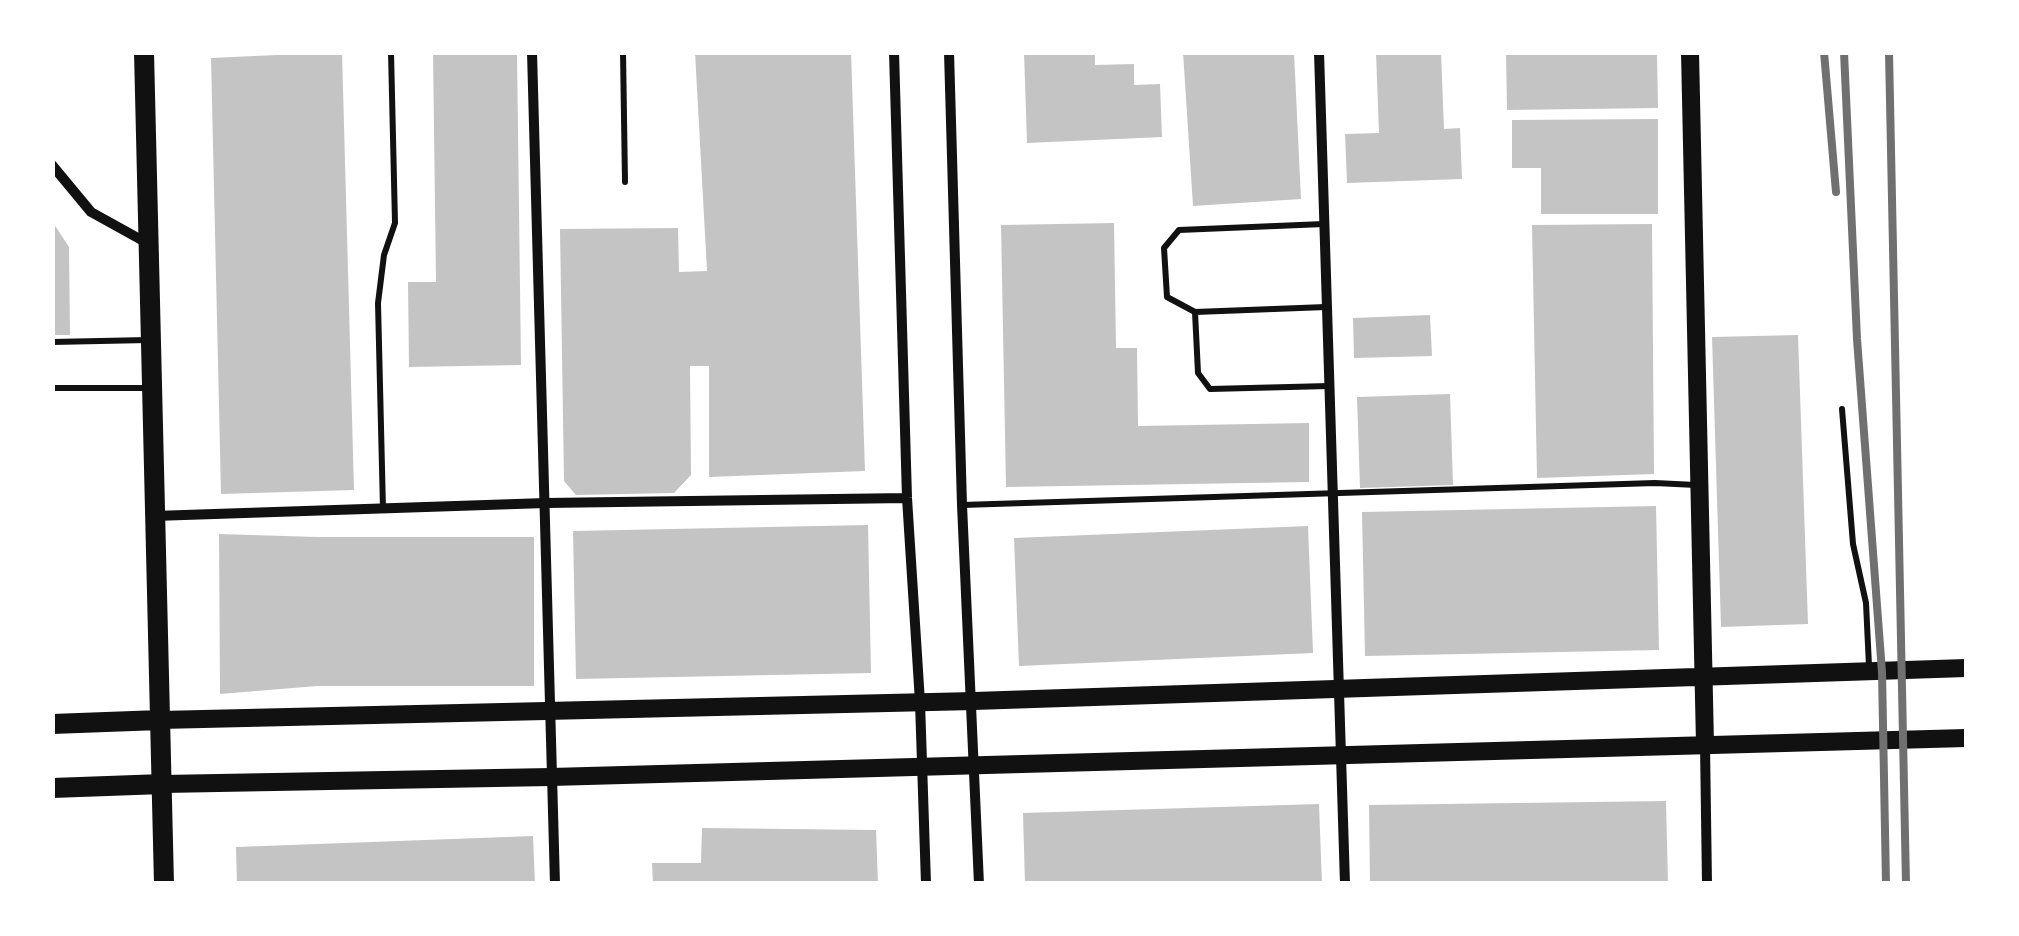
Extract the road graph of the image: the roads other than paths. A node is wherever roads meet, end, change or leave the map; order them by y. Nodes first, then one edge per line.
1 (144, 52) edge
2 (391, 52) edge
3 (532, 52) edge
4 (622, 52) edge
5 (894, 52) edge
6 (949, 52) edge
7 (1319, 52) edge
8 (1690, 52) edge
9 (52, 165) edge
10 (625, 182) dead end
11 (1324, 224) junction
12 (147, 243) junction
13 (1326, 307) junction
14 (1195, 312) junction
15 (149, 340) junction
16 (52, 342) edge
17 (1329, 386) junction
18 (52, 388) edge
19 (150, 388) junction
20 (1842, 409) dead end
21 (1700, 486) junction
22 (1331, 493) junction
23 (908, 498) junction
24 (546, 504) junction
25 (962, 505) junction
26 (383, 508) junction
27 (154, 516) junction
28 (1966, 668) edge
29 (1869, 673) junction
30 (1704, 676) junction
31 (1338, 689) junction
32 (974, 701) junction
33 (920, 702) junction
34 (550, 712) junction
35 (160, 720) junction
36 (52, 724) edge
37 (1966, 738) edge
38 (1705, 744) junction
39 (1340, 754) junction
40 (976, 765) junction
41 (922, 767) junction
42 (552, 777) junction
43 (163, 784) junction
44 (52, 788) edge
45 (164, 884) edge
46 (555, 884) edge
47 (926, 884) edge
48 (980, 884) edge
49 (1345, 884) edge
50 (1707, 884) edge

1 - 12 main road
2 - 26 lane
3 - 24 street
4 - 10 lane
5 - 23 street
6 - 25 street
7 - 11 street
8 - 21 main road
9 - 12 street
11 - 13 street
11 - 14 lane
12 - 15 main road
13 - 14 lane
13 - 17 street
14 - 17 lane
15 - 16 lane
15 - 19 main road
17 - 22 street
18 - 19 lane
19 - 27 main road
20 - 29 lane
21 - 22 lane
21 - 30 main road
22 - 25 lane
22 - 31 street
23 - 24 street
23 - 33 street
24 - 26 street
24 - 34 street
25 - 32 street
26 - 27 street
27 - 35 main road
28 - 29 main road
29 - 30 main road
30 - 31 main road
30 - 38 main road
31 - 32 main road
31 - 39 street
32 - 33 main road
32 - 40 street
33 - 34 main road
33 - 41 street
34 - 35 main road
34 - 42 street
35 - 36 main road
35 - 43 main road
37 - 38 main road
38 - 39 main road
38 - 50 street
39 - 40 main road
39 - 49 street
40 - 41 main road
40 - 48 street
41 - 42 main road
41 - 47 street
42 - 43 main road
42 - 46 street
43 - 44 main road
43 - 45 main road

